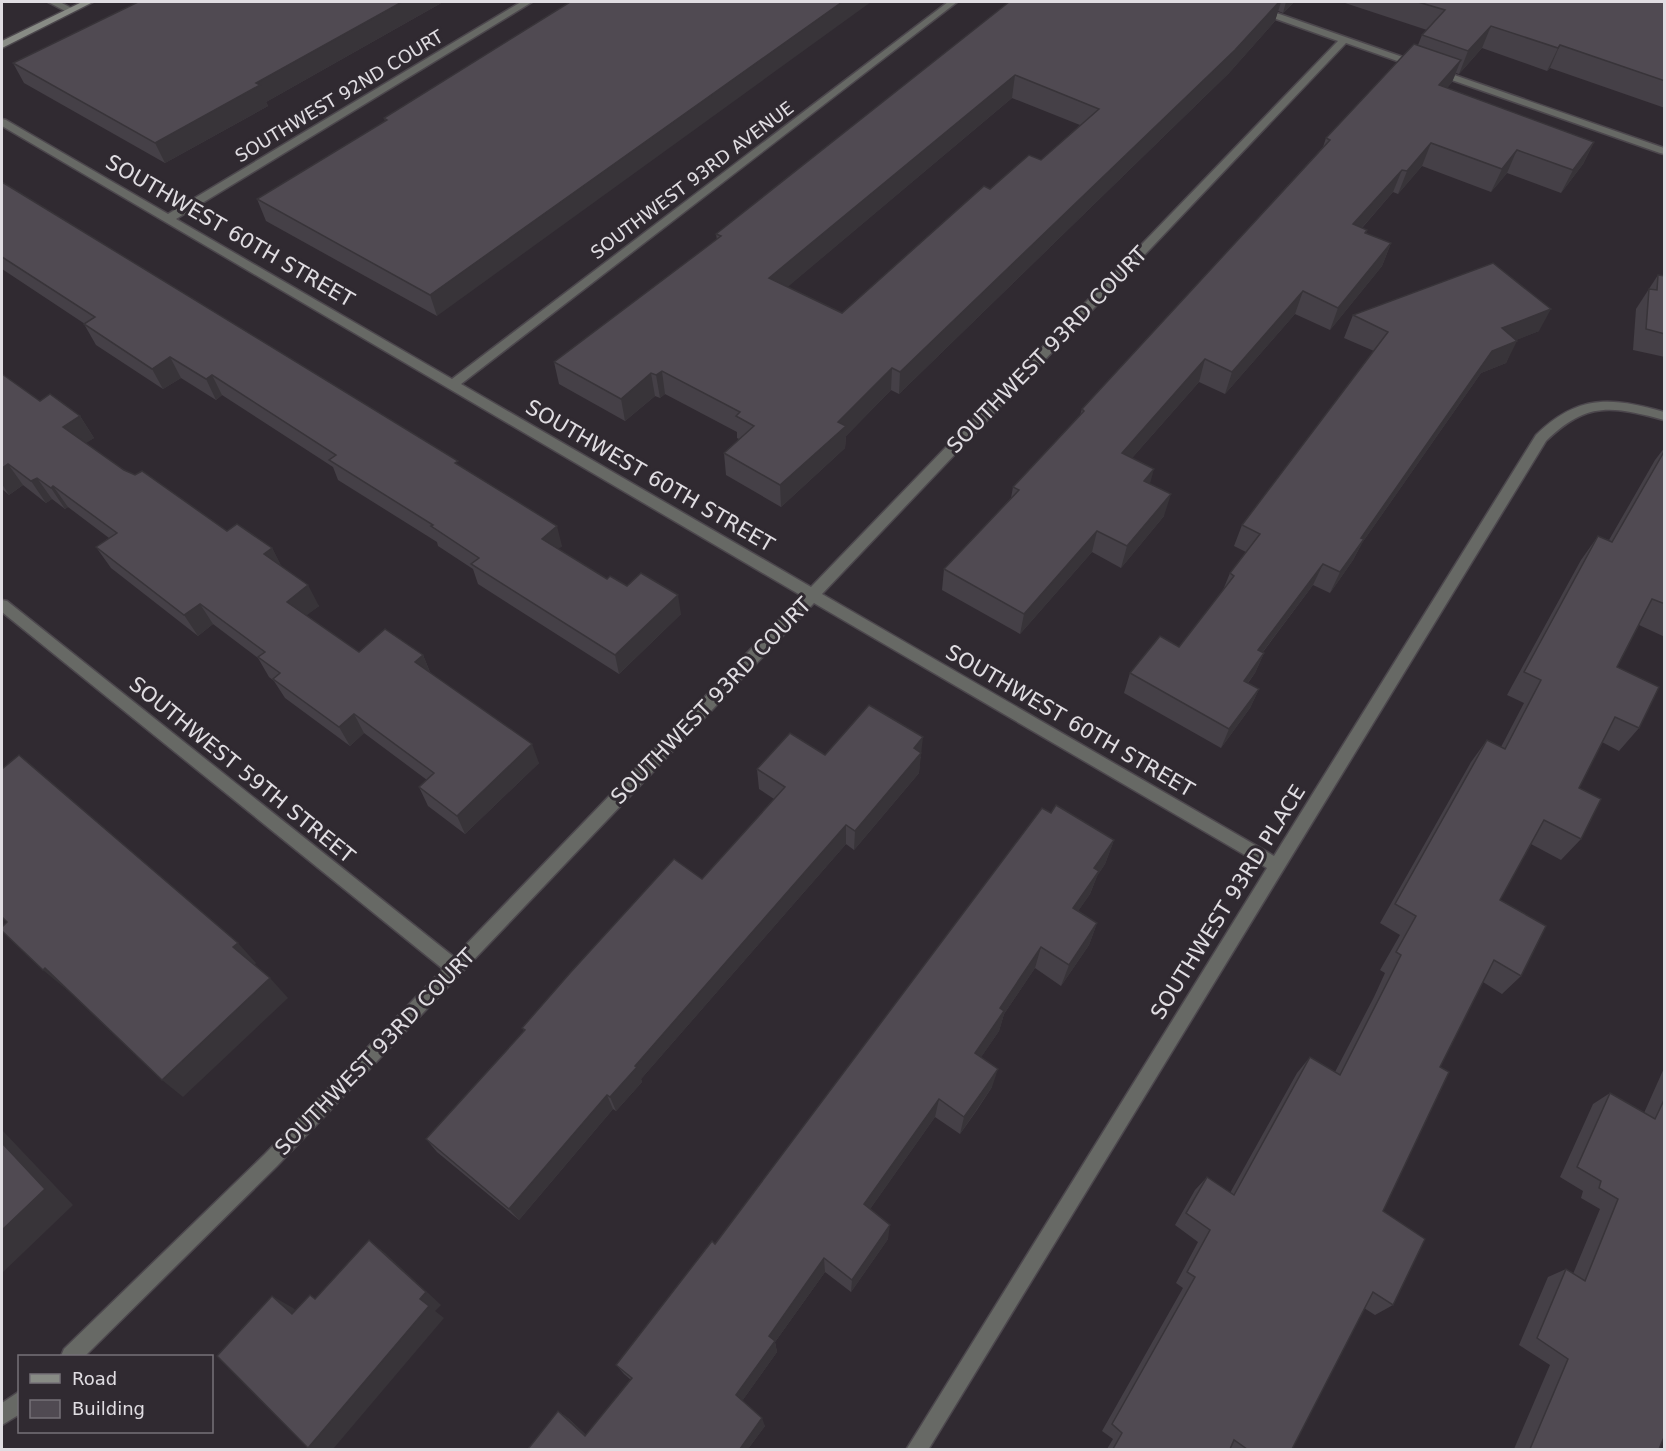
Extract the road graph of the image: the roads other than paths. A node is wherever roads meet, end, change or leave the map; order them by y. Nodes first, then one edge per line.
1 (53, 2) edge
2 (87, 2) edge
3 (527, 2) edge
4 (953, 2) edge
5 (1237, 2) edge
6 (70, 10) junction
7 (1345, 39) junction
8 (2, 45) edge
9 (2, 122) edge
10 (1665, 151) edge
11 (168, 219) junction
12 (452, 385) junction
13 (1665, 416) edge
14 (813, 595) junction
15 (2, 605) edge
16 (1277, 866) junction
17 (455, 968) junction
18 (72, 1355) edge
19 (18, 1403) edge
20 (2, 1415) edge
21 (916, 1449) edge

1 - 6 street
2 - 6 street
3 - 11 street, SOUTHWEST 92ND COURT
4 - 12 street, SOUTHWEST 93RD AVENUE
5 - 7 street
6 - 8 street
7 - 10 street
7 - 14 street, SOUTHWEST 93RD COURT
9 - 11 street, SOUTHWEST 60TH STREET
11 - 12 street, SOUTHWEST 60TH STREET
12 - 14 street, SOUTHWEST 60TH STREET
13 - 16 street, SOUTHWEST 93RD PLACE
14 - 16 street, SOUTHWEST 60TH STREET
14 - 17 street, SOUTHWEST 93RD COURT
15 - 17 street, SOUTHWEST 59TH STREET
16 - 21 street, SOUTHWEST 93RD PLACE
17 - 18 street, SOUTHWEST 93RD COURT
19 - 20 street

